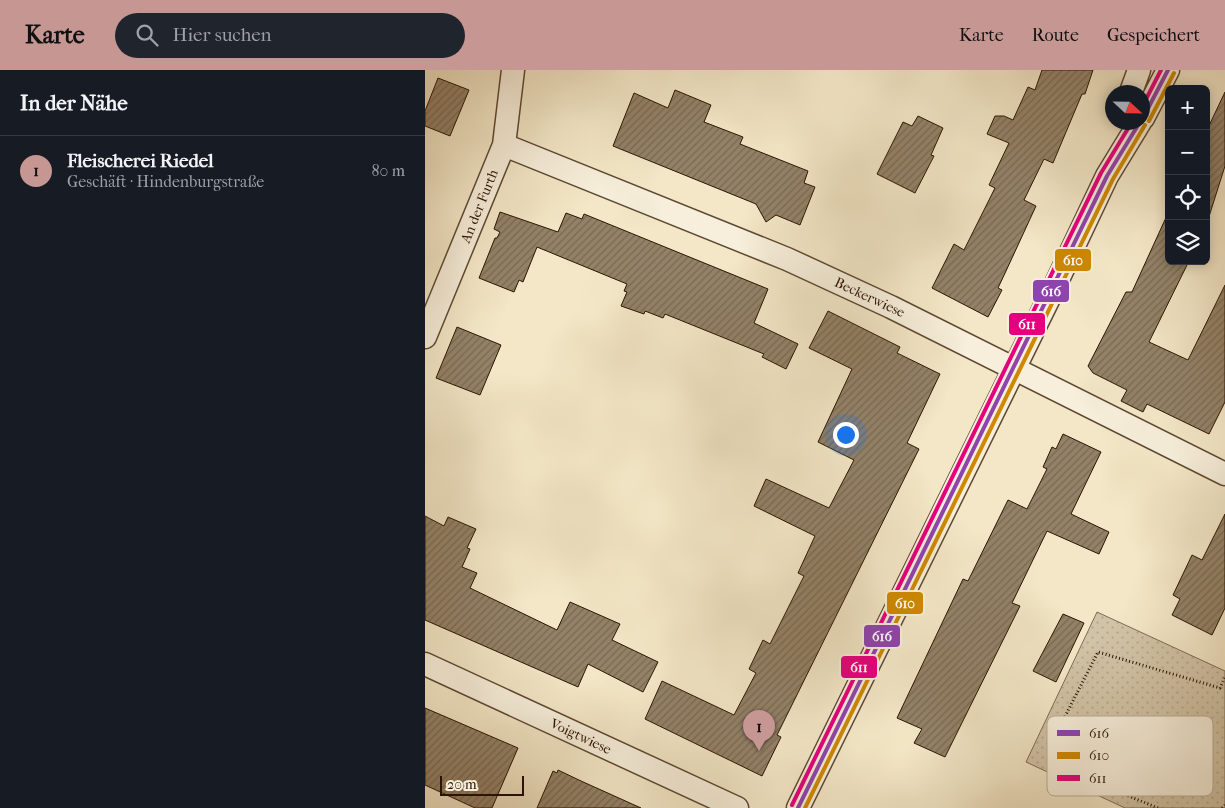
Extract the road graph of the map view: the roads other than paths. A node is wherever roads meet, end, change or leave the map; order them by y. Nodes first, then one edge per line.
1 (513, 70) edge
2 (1139, 70) edge
3 (1168, 70) edge
4 (1134, 85) edge
5 (1150, 105) edge
6 (1120, 130) edge
7 (1135, 130) edge
8 (504, 145) junction
9 (1107, 176) junction
10 (425, 337) edge
11 (1015, 369) junction
12 (1225, 474) edge
13 (425, 664) edge
14 (737, 808) edge
15 (798, 808) edge

1 - 8 street, An der Furth
2 - 4 street
3 - 5 street
6 - 9 street
7 - 9 street
8 - 10 street, An der Furth
8 - 11 street, Beckerwiese
9 - 11 street
11 - 12 street, Beckerwiese
11 - 15 street
13 - 14 street, Voigtwiese

